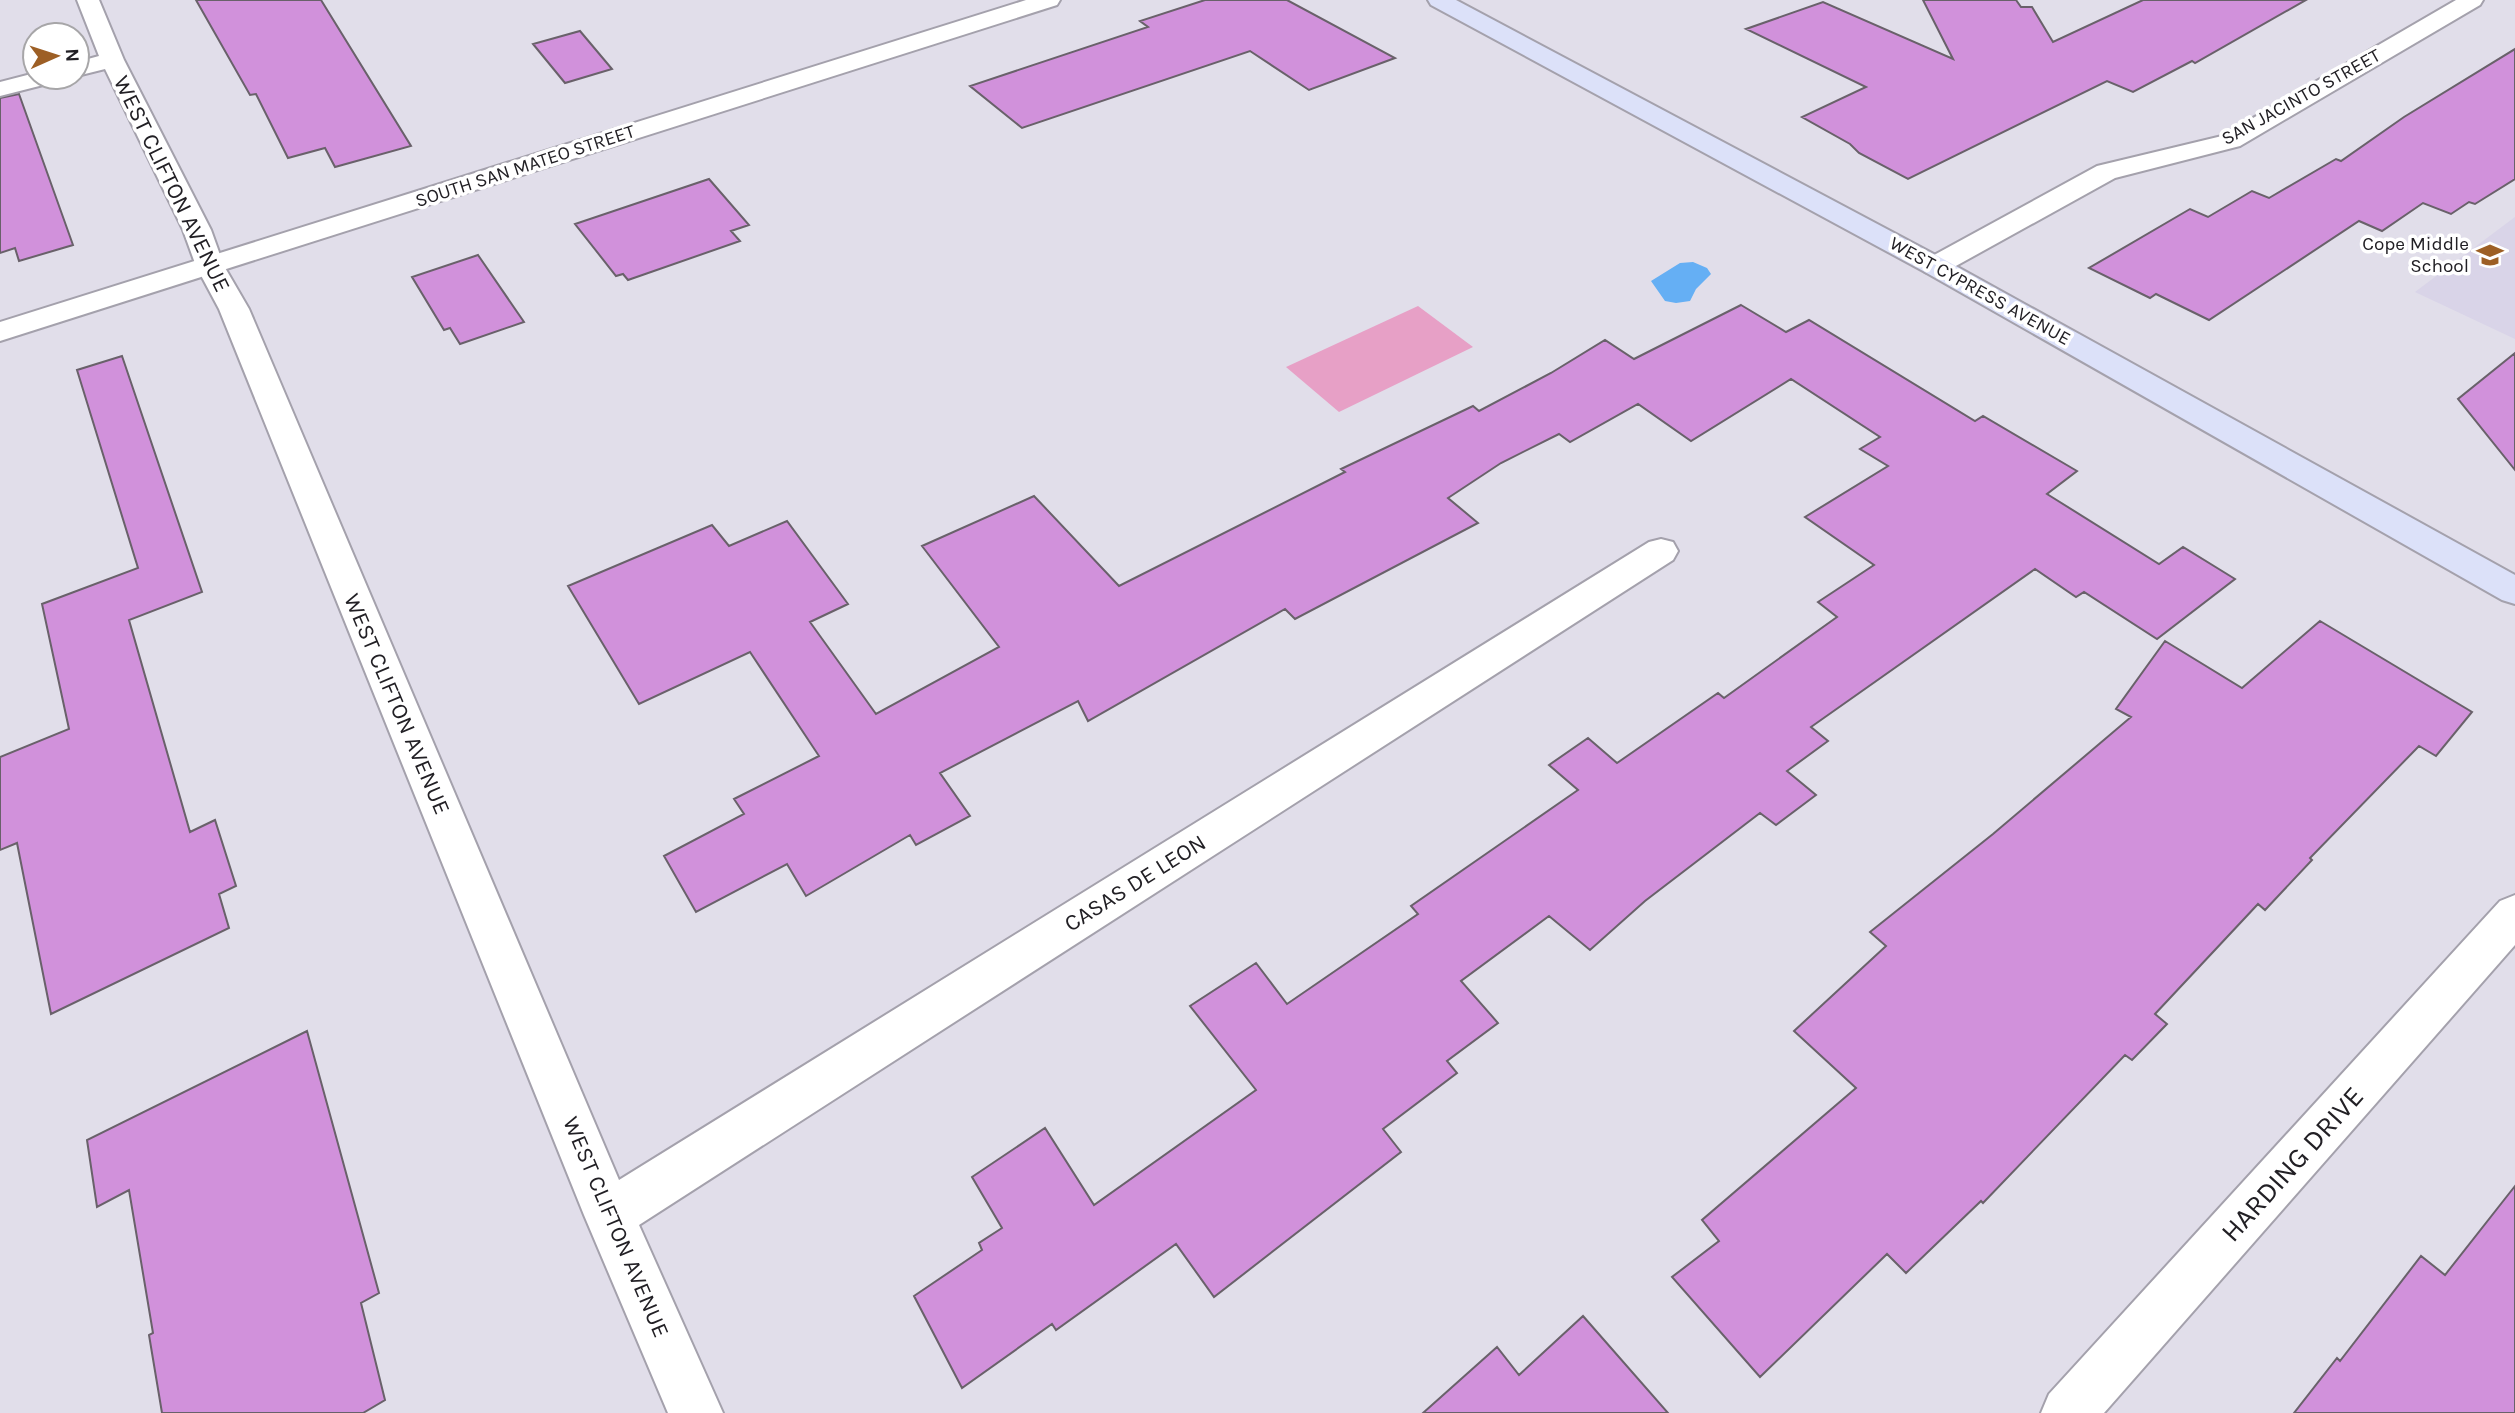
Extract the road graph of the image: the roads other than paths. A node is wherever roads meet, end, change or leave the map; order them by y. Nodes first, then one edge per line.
1 (88, 0) edge
2 (1049, 0) edge
3 (1439, 0) edge
4 (2472, 0) edge
5 (112, 60) junction
6 (91, 65) edge
7 (21, 84) edge
8 (0, 89) edge
9 (1935, 265) junction
10 (210, 266) junction
11 (0, 332) edge
12 (1661, 551) dead end
13 (2515, 591) edge
14 (2515, 914) edge
15 (609, 1215) junction
16 (696, 1413) edge
17 (2068, 1413) edge

1 - 5 street, WEST CLIFTON AVENUE
2 - 10 street, SOUTH SAN MATEO STREET
3 - 9 main road, WEST CYPRESS AVENUE
4 - 9 street, SAN JACINTO STREET
5 - 6 street
5 - 10 street, WEST CLIFTON AVENUE
7 - 8 street
9 - 13 main road, WEST CYPRESS AVENUE
10 - 11 street, SOUTH SAN MATEO STREET
10 - 15 street, WEST CLIFTON AVENUE
12 - 15 street, CASAS DE LEON
14 - 17 street, HARDING DRIVE
15 - 16 street, WEST CLIFTON AVENUE

